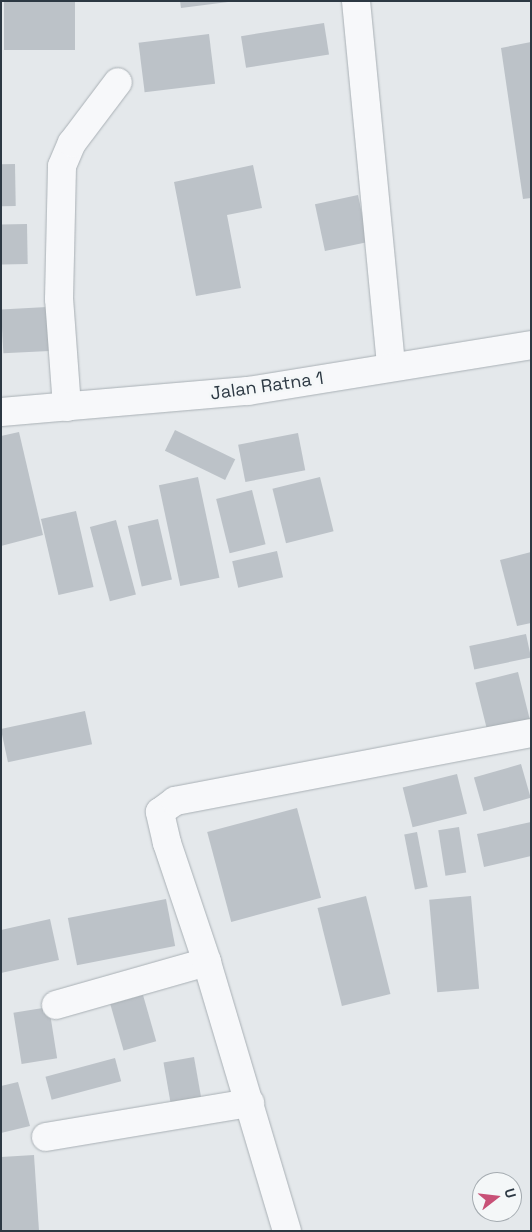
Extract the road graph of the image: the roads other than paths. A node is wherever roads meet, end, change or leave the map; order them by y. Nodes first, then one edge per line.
1 (356, 1) edge
2 (118, 82) dead end
3 (531, 345) edge
4 (391, 366) junction
5 (67, 407) junction
6 (1, 412) edge
7 (531, 733) edge
8 (207, 962) junction
9 (56, 1005) dead end
10 (250, 1103) junction
11 (46, 1137) dead end
12 (287, 1231) edge

1 - 4 street
2 - 5 street
3 - 4 street, Jalan Ratna 1
4 - 5 street, Jalan Ratna 1
5 - 6 street, Jalan Ratna 1
7 - 8 street
8 - 9 street
8 - 10 street
10 - 11 street
10 - 12 street

